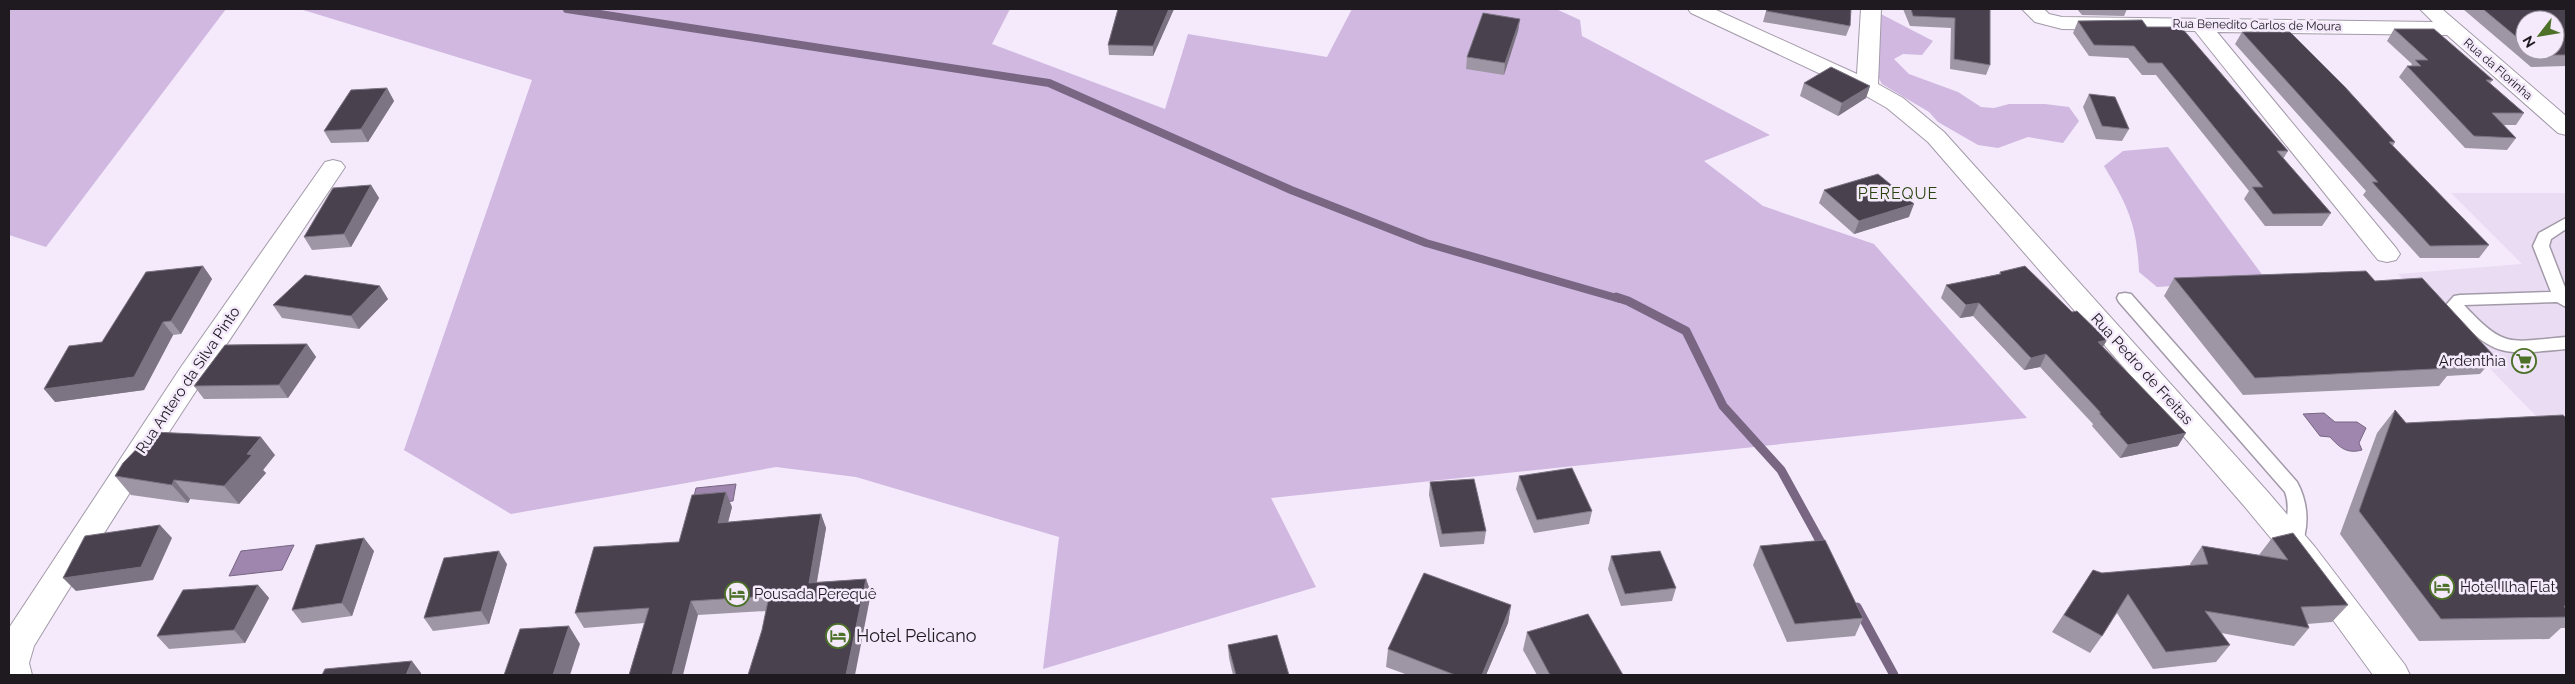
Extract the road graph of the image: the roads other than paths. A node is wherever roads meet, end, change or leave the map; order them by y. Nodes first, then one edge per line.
1 (1698, 9) edge
2 (1871, 9) edge
3 (2032, 9) edge
4 (2274, 9) edge
5 (2430, 9) edge
6 (2200, 24) junction
7 (2289, 26) junction
8 (2453, 30) junction
9 (1867, 87) junction
10 (2566, 128) edge
11 (333, 167) dead end
12 (2566, 223) edge
13 (2386, 254) dead end
14 (2125, 298) dead end
15 (2564, 300) edge
16 (2566, 343) edge
17 (2293, 543) junction
18 (15, 675) edge
19 (2393, 675) edge

1 - 9 street, Rua Pedro de Freitas
2 - 9 street
3 - 6 street, Rua Benedito Carlos de Moura
4 - 7 street
5 - 8 street, Rua da Florinha
6 - 7 street, Rua Benedito Carlos de Moura
6 - 13 street
7 - 8 street, Rua Benedito Carlos de Moura
8 - 10 street, Rua da Florinha
9 - 17 street, Rua Pedro de Freitas
11 - 18 street, Rua Antero da Silva Pinto
12 - 15 lane
14 - 17 lane
15 - 16 lane
17 - 19 street, Rua Pedro de Freitas

